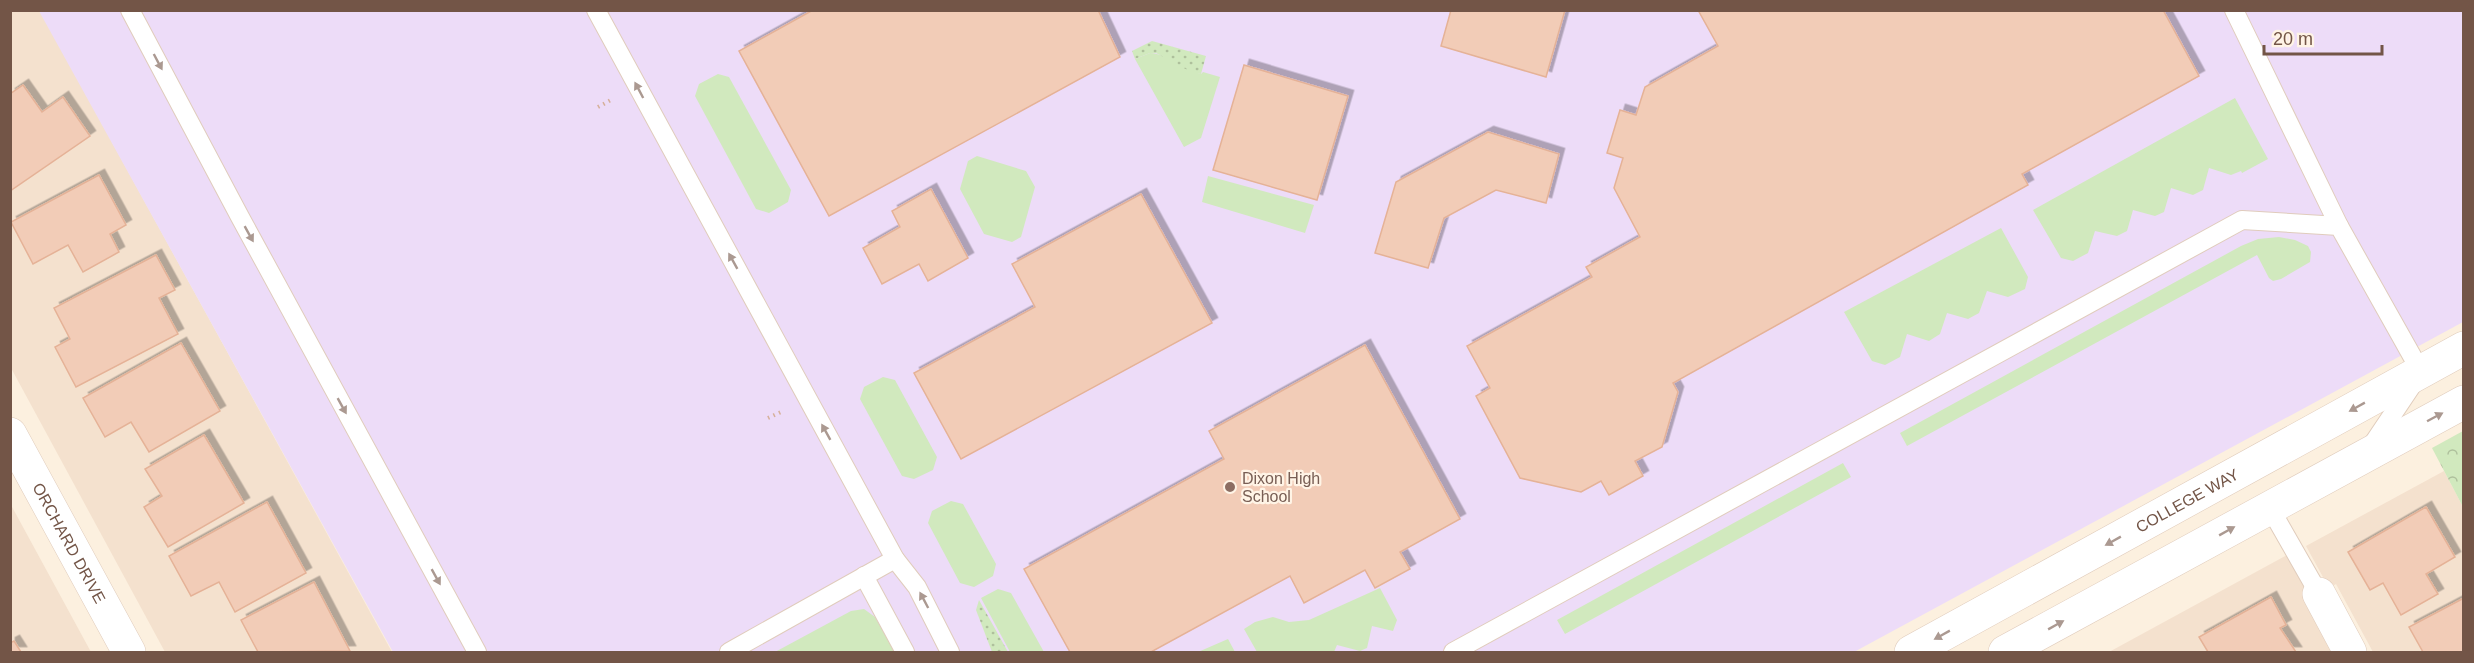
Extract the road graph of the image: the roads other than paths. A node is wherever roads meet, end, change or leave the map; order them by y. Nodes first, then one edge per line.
1 (130, 10) edge
2 (596, 10) edge
3 (2234, 10) edge
4 (2339, 226) junction
5 (2463, 348) edge
6 (2421, 372) junction
7 (2463, 402) edge
8 (10, 434) edge
9 (2365, 455) junction
10 (2270, 508) junction
11 (895, 559) junction
12 (864, 576) junction
13 (2319, 594) joint
14 (129, 652) edge
15 (477, 652) edge
16 (729, 652) edge
17 (905, 652) edge
18 (950, 652) edge
19 (1453, 652) edge
20 (1911, 652) edge
21 (2005, 652) edge
22 (2350, 652) edge

1 -> 15 lane
11 -> 2 lane
3 - 4 lane
4 - 6 lane
4 - 19 lane
5 - 6 street, COLLEGE WAY
6 - 9 lane
6 -> 20 street, COLLEGE WAY
9 -> 7 street
8 - 14 street, ORCHARD DRIVE
9 - 10 street
10 - 13 lane
21 -> 10 street
11 - 12 lane
18 -> 11 lane
12 - 16 lane
12 - 17 lane
13 - 22 street

